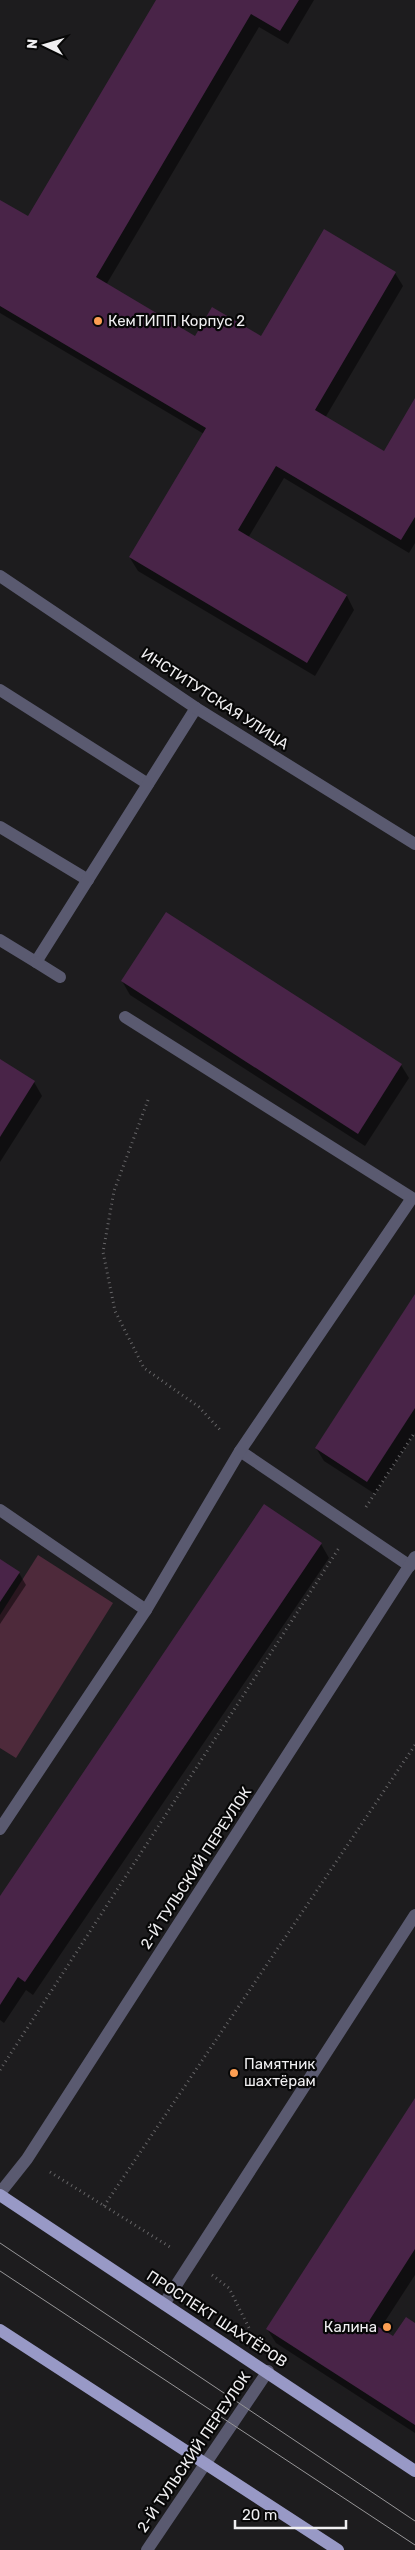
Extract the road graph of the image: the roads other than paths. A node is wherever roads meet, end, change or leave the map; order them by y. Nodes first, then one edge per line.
1 (0, 576) edge
2 (0, 690) edge
3 (196, 708) junction
4 (148, 784) junction
5 (0, 827) edge
6 (415, 844) edge
7 (88, 880) junction
8 (2, 944) edge
9 (36, 962) junction
10 (60, 977) dead end
11 (125, 1017) dead end
12 (240, 1451) junction
13 (0, 1510) edge
14 (412, 1561) edge
15 (146, 1610) junction
16 (0, 1829) edge
17 (415, 1915) edge
18 (0, 2194) edge
19 (164, 2304) junction
20 (0, 2330) edge
21 (268, 2371) junction
22 (206, 2462) junction
23 (415, 2471) edge
24 (147, 2550) edge
25 (338, 2550) edge

1 - 3 street, ИНСТИТУТСКАЯ УЛИЦА
2 - 4 street
3 - 4 street
3 - 6 street, ИНСТИТУТСКАЯ УЛИЦА
4 - 7 street
5 - 7 street
7 - 9 street
8 - 9 street
9 - 10 street
11 - 12 street
12 - 14 street
12 - 15 street
13 - 15 street
14 - 18 street, 2-Й ТУЛЬСКИЙ ПЕРЕУЛОК
15 - 16 street
17 - 19 street
18 - 19 main road, ПРОСПЕКТ ШАХТЁРОВ
19 - 21 main road, ПРОСПЕКТ ШАХТЁРОВ
20 - 22 main road
21 - 22 street, 2-Й ТУЛЬСКИЙ ПЕРЕУЛОК
21 - 23 main road, ПРОСПЕКТ ШАХТЁРОВ
22 - 24 street, 2-Й ТУЛЬСКИЙ ПЕРЕУЛОК
22 - 25 main road

